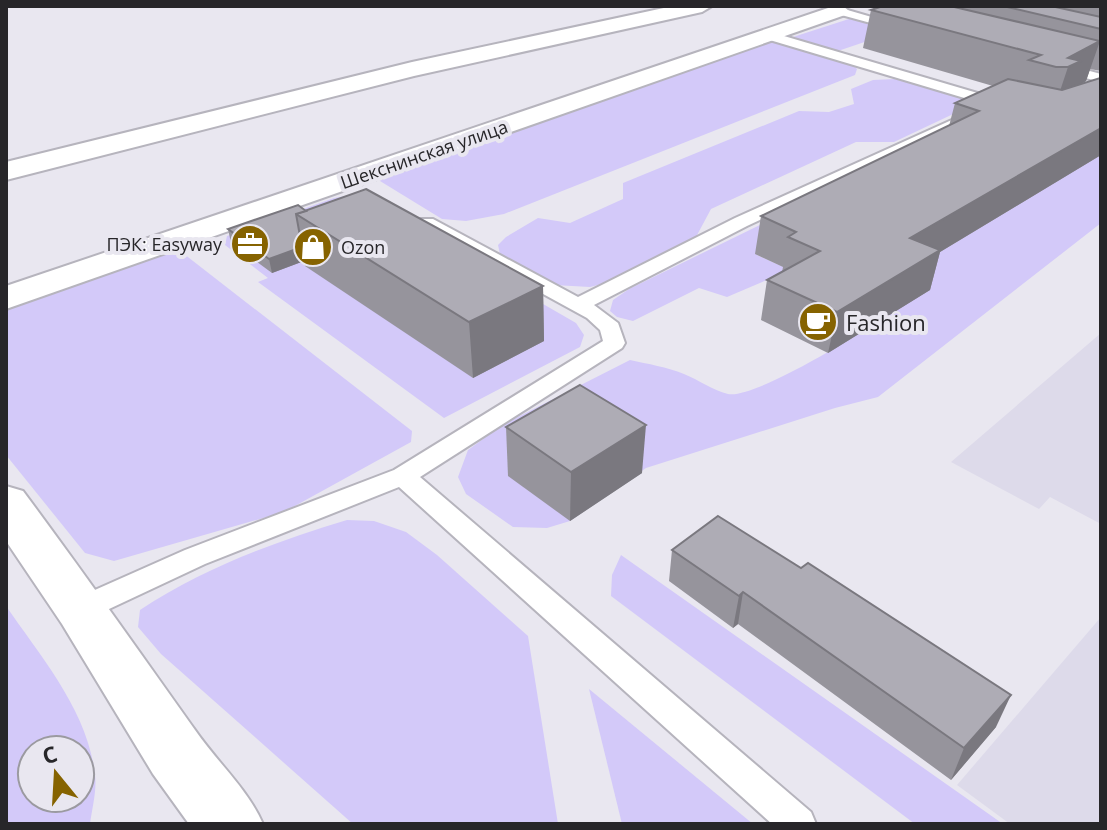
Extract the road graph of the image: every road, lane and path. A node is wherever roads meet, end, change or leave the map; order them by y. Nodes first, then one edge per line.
1 (702, 6) edge
2 (838, 9) edge
3 (911, 29) edge
4 (767, 35) junction
5 (1042, 62) edge
6 (1101, 78) edge
7 (6, 171) edge
8 (348, 180) junction
9 (375, 195) edge
10 (402, 209) edge
11 (6, 298) edge
12 (579, 305) junction
13 (403, 476) junction
14 (6, 503) edge
15 (81, 609) junction
16 (229, 824) edge
17 (798, 824) edge

1 - 7 street
2 - 3 lane
2 - 4 street, Шекснинская улица
4 - 8 street, Шекснинская улица
4 - 12 lane
5 - 6 lane
8 - 9 lane
8 - 11 street, Шекснинская улица
10 - 12 lane
12 - 13 lane
13 - 15 lane
13 - 17 lane
14 - 15 street
15 - 16 street

